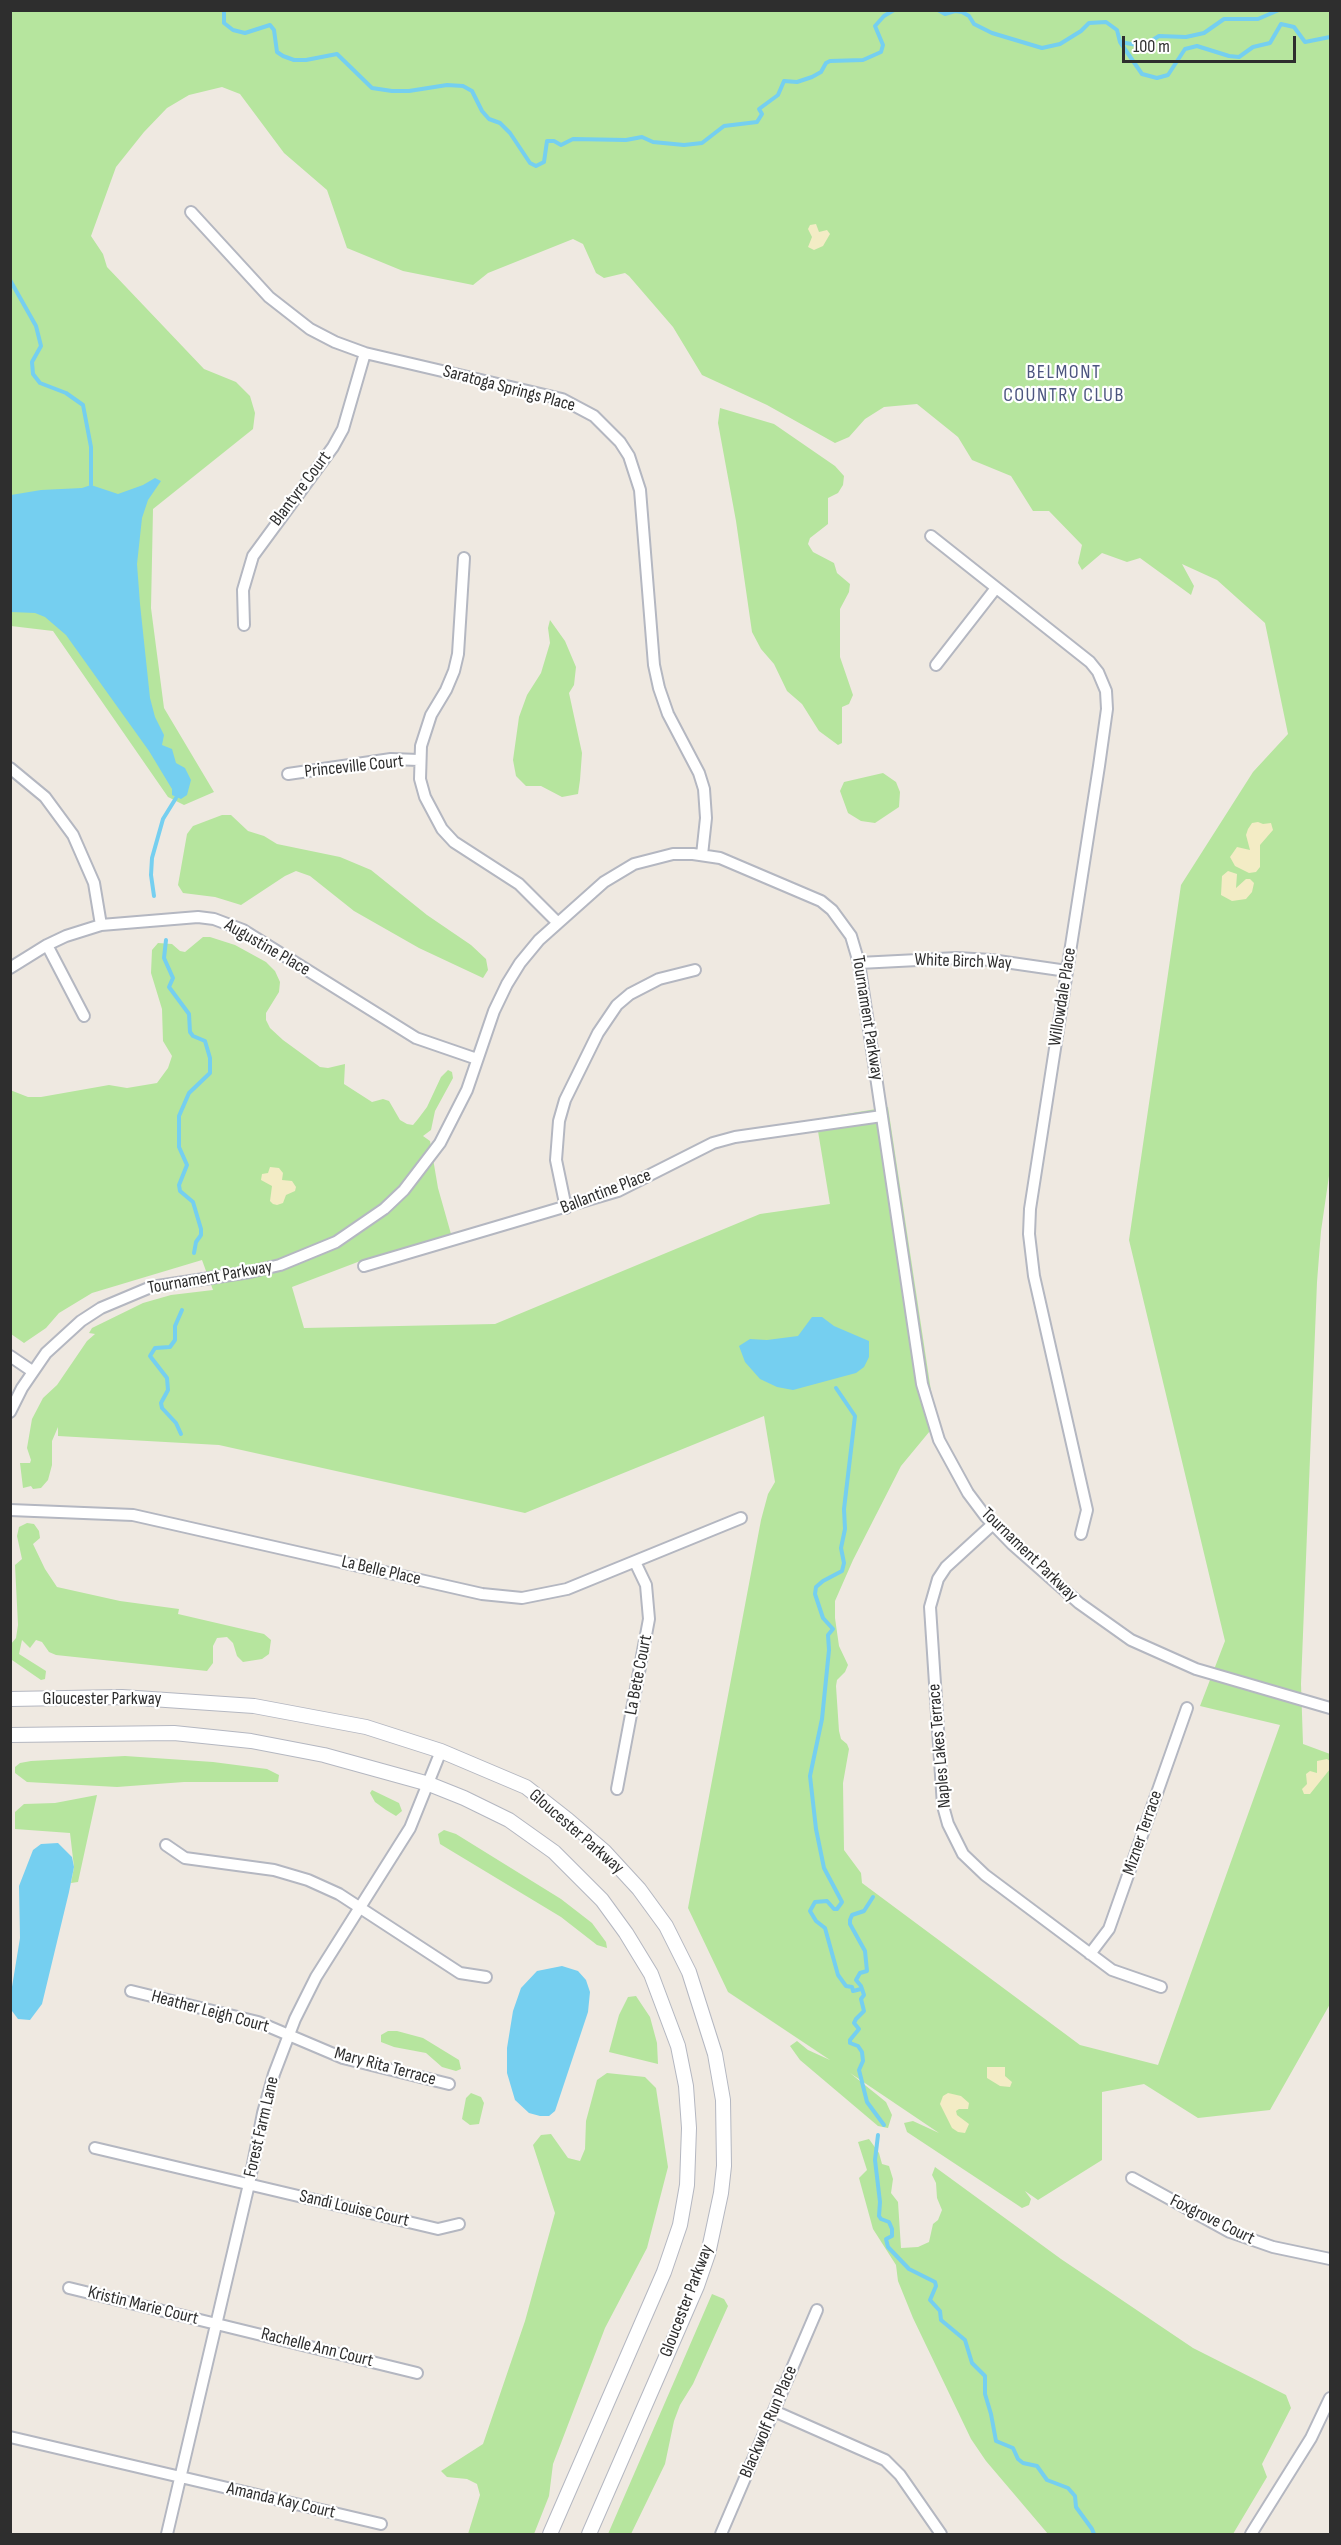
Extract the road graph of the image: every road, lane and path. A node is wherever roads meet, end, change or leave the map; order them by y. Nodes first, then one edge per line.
1 (191, 212) dead end
2 (365, 353) junction
3 (931, 536) dead end
4 (464, 558) dead end
5 (996, 588) junction
6 (244, 625) dead end
7 (936, 665) dead end
8 (419, 760) junction
9 (10, 768) edge
10 (288, 774) dead end
11 (702, 855) junction
12 (558, 923) junction
13 (101, 925) junction
14 (46, 945) junction
15 (859, 963) junction
16 (10, 968) edge
17 (695, 970) dead end
18 (1067, 971) junction
19 (84, 1016) dead end
20 (477, 1059) junction
21 (882, 1116) junction
22 (566, 1208) junction
23 (364, 1266) dead end
24 (10, 1356) edge
25 (32, 1371) junction
26 (10, 1412) edge
27 (10, 1510) edge
28 (741, 1518) dead end
29 (993, 1524) junction
30 (1081, 1534) dead end
31 (635, 1562) junction
32 (10, 1699) edge
33 (1187, 1708) dead end
34 (1330, 1708) edge
35 (10, 1735) edge
36 (441, 1751) junction
37 (429, 1784) junction
38 (617, 1789) dead end
39 (166, 1845) dead end
40 (360, 1908) junction
41 (1090, 1954) junction
42 (486, 1977) dead end
43 (1161, 1987) dead end
44 (131, 1991) dead end
45 (288, 2035) junction
46 (449, 2084) dead end
47 (95, 2148) dead end
48 (1132, 2178) dead end
49 (249, 2184) junction
50 (459, 2224) dead end
51 (1330, 2259) edge
52 (69, 2288) dead end
53 (817, 2310) dead end
54 (216, 2324) junction
55 (417, 2373) dead end
56 (1330, 2398) edge
57 (774, 2411) junction
58 (10, 2437) edge
59 (181, 2477) junction
60 (381, 2524) dead end
61 (167, 2535) edge
62 (550, 2535) edge
63 (589, 2535) edge
64 (721, 2535) edge
65 (941, 2535) edge
66 (1251, 2535) edge

1 - 2 street, Saratoga Springs Place
2 - 6 street, Blantyre Court
2 - 11 street, Saratoga Springs Place
3 - 5 street, Willowdale Place
4 - 8 street
5 - 7 street
5 - 18 street, Willowdale Place
8 - 10 street, Princeville Court
8 - 12 street
9 - 13 street
11 - 12 street, Tournament Parkway
11 - 15 street, Tournament Parkway
12 - 20 street, Tournament Parkway
13 - 14 street, Augustine Place
13 - 20 street, Augustine Place
14 - 16 street, Augustine Place
14 - 19 street
15 - 18 street, White Birch Way
15 - 21 street, Tournament Parkway
17 - 22 street
18 - 30 street, Willowdale Place
20 - 25 street, Tournament Parkway
21 - 22 street, Ballantine Place
21 - 29 street, Tournament Parkway
22 - 23 street, Ballantine Place
24 - 25 street
25 - 26 street, Tournament Parkway
27 - 31 street, La Belle Place
28 - 31 street, La Belle Place
29 - 34 street, Tournament Parkway
29 - 41 street, Naples Lakes Terrace
31 - 38 street, La Bete Court
32 - 36 main road, Gloucester Parkway
33 - 41 street, Mizner Terrace
35 - 37 main road, Gloucester Parkway
36 - 37 street, Forest Farm Lane
36 - 63 main road, Gloucester Parkway
37 - 40 street, Forest Farm Lane
37 - 62 main road, Gloucester Parkway
39 - 40 street
40 - 42 street
40 - 45 street, Forest Farm Lane
41 - 43 street, Naples Lakes Terrace
44 - 45 street, Heather Leigh Court
45 - 46 street, Mary Rita Terrace
45 - 49 street, Forest Farm Lane
47 - 49 street, Sandi Louise Court
48 - 51 street, Foxgrove Court
49 - 50 street, Sandi Louise Court
49 - 54 street, Forest Farm Lane
52 - 54 street, Kristin Marie Court
53 - 57 street, Blackwolf Run Place
54 - 55 street, Rachelle Ann Court
54 - 59 street, Forest Farm Lane
56 - 66 street
57 - 64 street, Blackwolf Run Place
57 - 65 street
58 - 59 street, Amanda Kay Court
59 - 60 street, Amanda Kay Court
59 - 61 street, Forest Farm Lane

